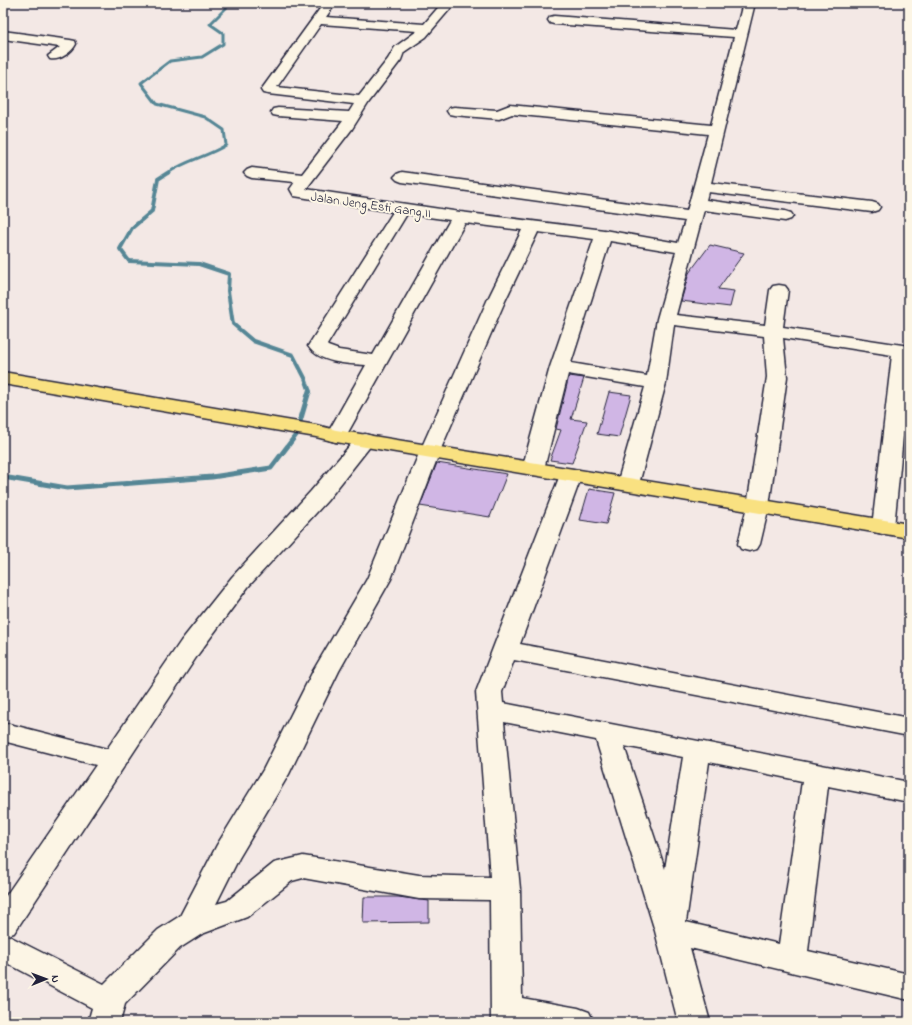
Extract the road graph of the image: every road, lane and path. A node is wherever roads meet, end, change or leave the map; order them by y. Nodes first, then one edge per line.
1 (448, 3) edge
2 (749, 3) edge
3 (332, 5) edge
4 (629, 13) dead end
5 (421, 16) dead end
6 (437, 17) junction
7 (318, 20) junction
8 (554, 20) dead end
9 (427, 28) junction
10 (741, 30) junction
11 (3, 35) edge
12 (55, 56) dead end
13 (362, 101) junction
14 (278, 112) dead end
15 (454, 112) dead end
16 (352, 117) junction
17 (716, 130) junction
18 (252, 173) dead end
19 (402, 177) dead end
20 (306, 179) junction
21 (698, 203) junction
22 (872, 207) dead end
23 (403, 208) junction
24 (460, 216) junction
25 (785, 216) dead end
26 (533, 225) junction
27 (604, 235) junction
28 (685, 249) junction
29 (779, 290) dead end
30 (666, 319) junction
31 (773, 331) junction
32 (905, 351) edge
33 (379, 361) junction
34 (560, 367) junction
35 (3, 378) edge
36 (656, 383) junction
37 (336, 436) junction
38 (365, 440) junction
39 (430, 451) junction
40 (533, 469) junction
41 (571, 476) junction
42 (628, 484) junction
43 (758, 506) junction
44 (883, 526) junction
45 (909, 531) edge
46 (749, 544) dead end
47 (506, 650) junction
48 (490, 710) junction
49 (909, 727) edge
50 (9, 733) dead end
51 (607, 733) junction
52 (697, 750) junction
53 (113, 760) junction
54 (816, 774) junction
55 (909, 792) edge
56 (505, 889) junction
57 (3, 924) edge
58 (191, 925) junction
59 (670, 931) junction
60 (3, 946) edge
61 (792, 960) junction
62 (909, 987) edge
63 (108, 1010) edge
64 (507, 1015) edge
65 (578, 1022) edge
66 (694, 1022) edge

1 - 6 street, Jalan Jeng Esti Gang II
2 - 10 street
3 - 7 street
4 - 10 street
5 - 6 street
6 - 9 street, Jalan Jeng Esti Gang II
7 - 9 street
7 - 13 street
8 - 10 street
9 - 13 street, Jalan Jeng Esti Gang II
10 - 17 street
11 - 12 street
13 - 16 street, Jalan Jeng Esti Gang II
14 - 16 street
15 - 17 street
16 - 20 street, Jalan Jeng Esti Gang II
17 - 21 street
18 - 20 street
19 - 21 street
20 - 23 street, Jalan Jeng Esti Gang II
21 - 22 street
21 - 25 street
21 - 28 street
23 - 24 street, Jalan Jeng Esti Gang II
23 - 33 street
24 - 26 street, Jalan Jeng Esti Gang II
24 - 33 street
26 - 27 street, Jalan Jeng Esti Gang II
26 - 39 street
27 - 28 street, Jalan Jeng Esti Gang II
27 - 34 street
28 - 30 street
29 - 31 street
30 - 31 street
30 - 36 street
31 - 32 street
31 - 43 street
32 - 44 street
33 - 37 street
34 - 36 street
34 - 40 street
35 - 37 main road
36 - 42 street
37 - 38 main road
38 - 39 main road
38 - 53 street
39 - 40 main road
39 - 58 street
40 - 41 main road
41 - 42 main road
41 - 47 street
42 - 43 main road
43 - 44 main road
43 - 46 street
44 - 45 main road
47 - 48 street
47 - 49 street
48 - 51 street
48 - 56 street
50 - 53 street
51 - 52 street
51 - 59 street
52 - 54 street
52 - 59 street
53 - 57 street
54 - 55 street
54 - 61 street
56 - 58 street
56 - 64 street
58 - 63 street
59 - 61 street
59 - 66 street
60 - 63 street
61 - 62 street
64 - 65 street

